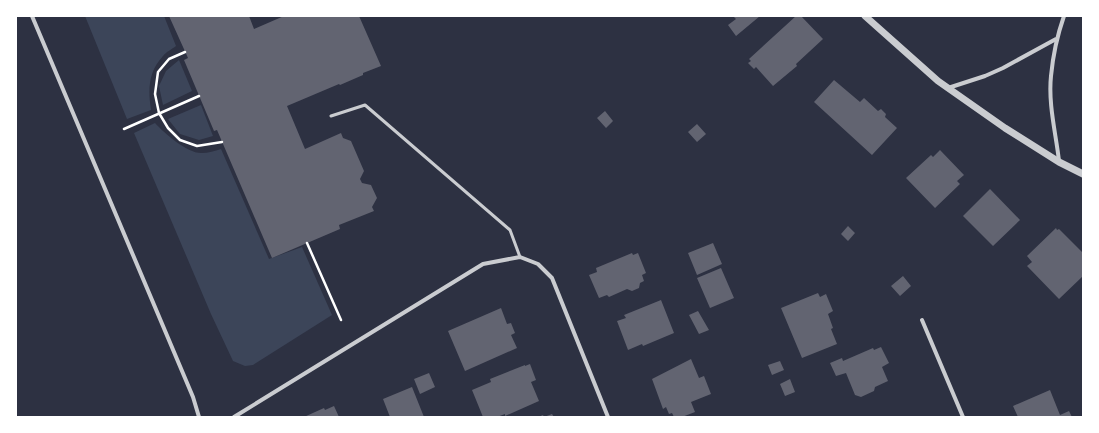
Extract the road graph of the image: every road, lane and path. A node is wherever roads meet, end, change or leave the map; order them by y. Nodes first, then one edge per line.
1 (32, 16) edge
2 (865, 16) edge
3 (1064, 16) edge
4 (1056, 39) junction
5 (185, 52) dead end
6 (948, 88) junction
7 (199, 96) dead end
8 (159, 113) junction
9 (331, 116) dead end
10 (124, 129) dead end
11 (222, 142) dead end
12 (1059, 162) junction
13 (1083, 174) edge
14 (307, 243) dead end
15 (520, 257) junction
16 (341, 320) dead end
17 (922, 320) dead end
18 (198, 417) edge
19 (234, 417) edge
20 (608, 417) edge
21 (963, 417) edge

1 - 18 street
2 - 6 street
3 - 4 street
4 - 6 street
4 - 12 street
5 - 8 path
6 - 12 street
7 - 8 path
8 - 10 path
8 - 11 path
9 - 15 lane
12 - 13 street
14 - 16 path
15 - 19 street
15 - 20 street
17 - 21 street

